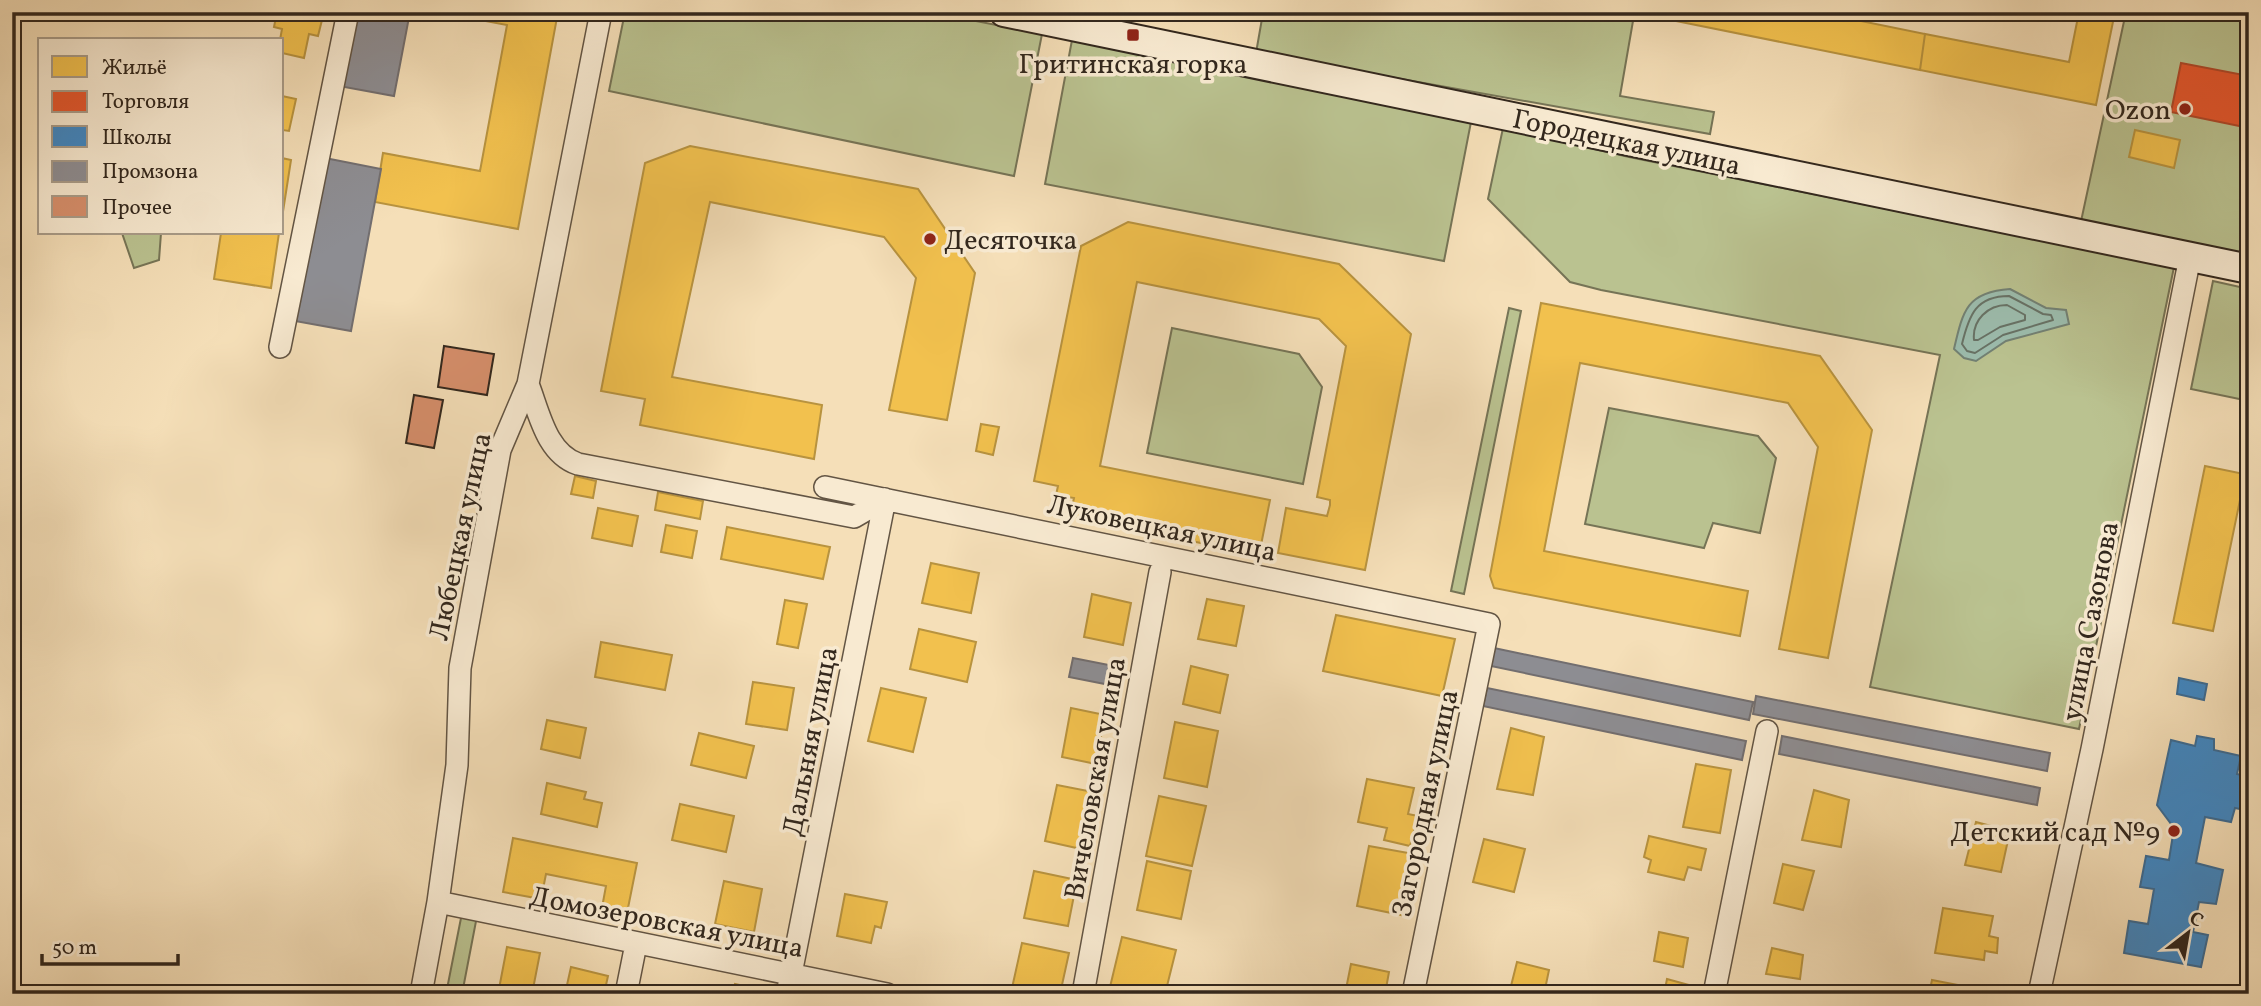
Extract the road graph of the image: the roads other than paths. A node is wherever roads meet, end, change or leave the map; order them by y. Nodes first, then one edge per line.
1 (348, 12) edge
2 (601, 12) edge
3 (1004, 12) edge
4 (2190, 257) junction
5 (2249, 269) edge
6 (280, 347) dead end
7 (528, 384) junction
8 (825, 487) dead end
9 (885, 499) junction
10 (1160, 572) dead end
11 (1489, 624) joint
12 (1767, 731) dead end
13 (438, 902) junction
14 (636, 944) junction
15 (789, 984) edge
16 (421, 994) edge
17 (626, 994) edge
18 (887, 994) edge
19 (1083, 994) edge
20 (1413, 994) edge
21 (1714, 994) edge
22 (2039, 994) edge

1 - 6 street
2 - 7 street, Любецкая улица
3 - 4 street, Городецкая улица
4 - 5 street, Городецкая улица
4 - 22 street, улица Сазонова
7 - 9 street
7 - 13 street, Любецкая улица
8 - 9 street, Луковецкая улица
9 - 11 street, Луковецкая улица
9 - 15 street, Дальняя улица
10 - 19 street, Вичеловская улица
11 - 20 street, Загородная улица
12 - 21 street
13 - 14 street, Домозеровская улица
13 - 16 street, Любецкая улица
14 - 15 street, Домозеровская улица
14 - 17 street
15 - 18 street, Домозеровская улица

